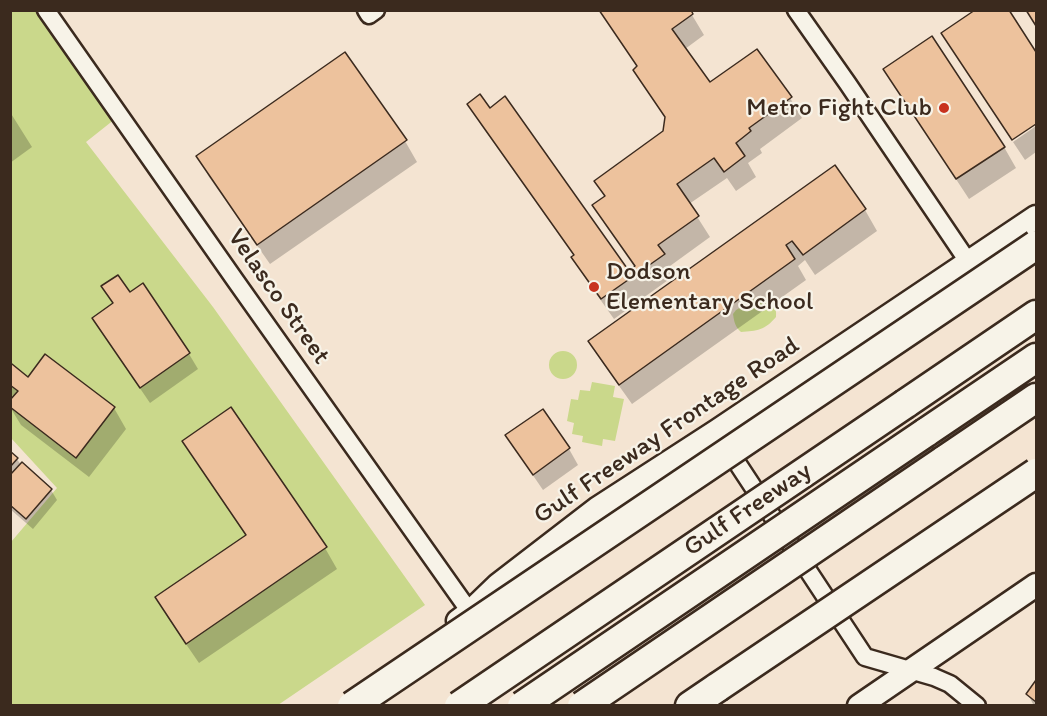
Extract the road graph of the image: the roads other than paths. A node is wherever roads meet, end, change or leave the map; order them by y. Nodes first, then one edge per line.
1 (46, 10) edge
2 (803, 14) edge
3 (1036, 217) edge
4 (1036, 245) edge
5 (969, 263) junction
6 (1035, 316) edge
7 (1036, 358) edge
8 (1036, 398) edge
9 (1036, 410) edge
10 (717, 431) junction
11 (983, 434) junction
12 (1036, 474) edge
13 (1036, 585) edge
14 (470, 612) junction
15 (911, 671) junction
16 (340, 705) edge
17 (352, 705) edge
18 (459, 705) edge
19 (522, 705) edge
20 (582, 705) edge
21 (691, 705) edge
22 (859, 705) edge
23 (977, 705) edge

1 - 14 street, Velasco Street
2 - 5 street
3 - 5 main road, Gulf Freeway Frontage Road
4 - 17 highway, bridge
5 - 10 main road, Gulf Freeway Frontage Road
6 - 18 highway, Gulf Freeway, bridge
7 - 19 highway, Gulf Freeway, bridge
8 - 11 highway
9 - 11 highway
10 - 14 main road, Gulf Freeway Frontage Road
10 - 15 street
11 - 20 highway, bridge
12 - 21 highway, bridge
13 - 15 main road
14 - 16 main road, Gulf Freeway Frontage Road
15 - 22 main road
15 - 23 street

